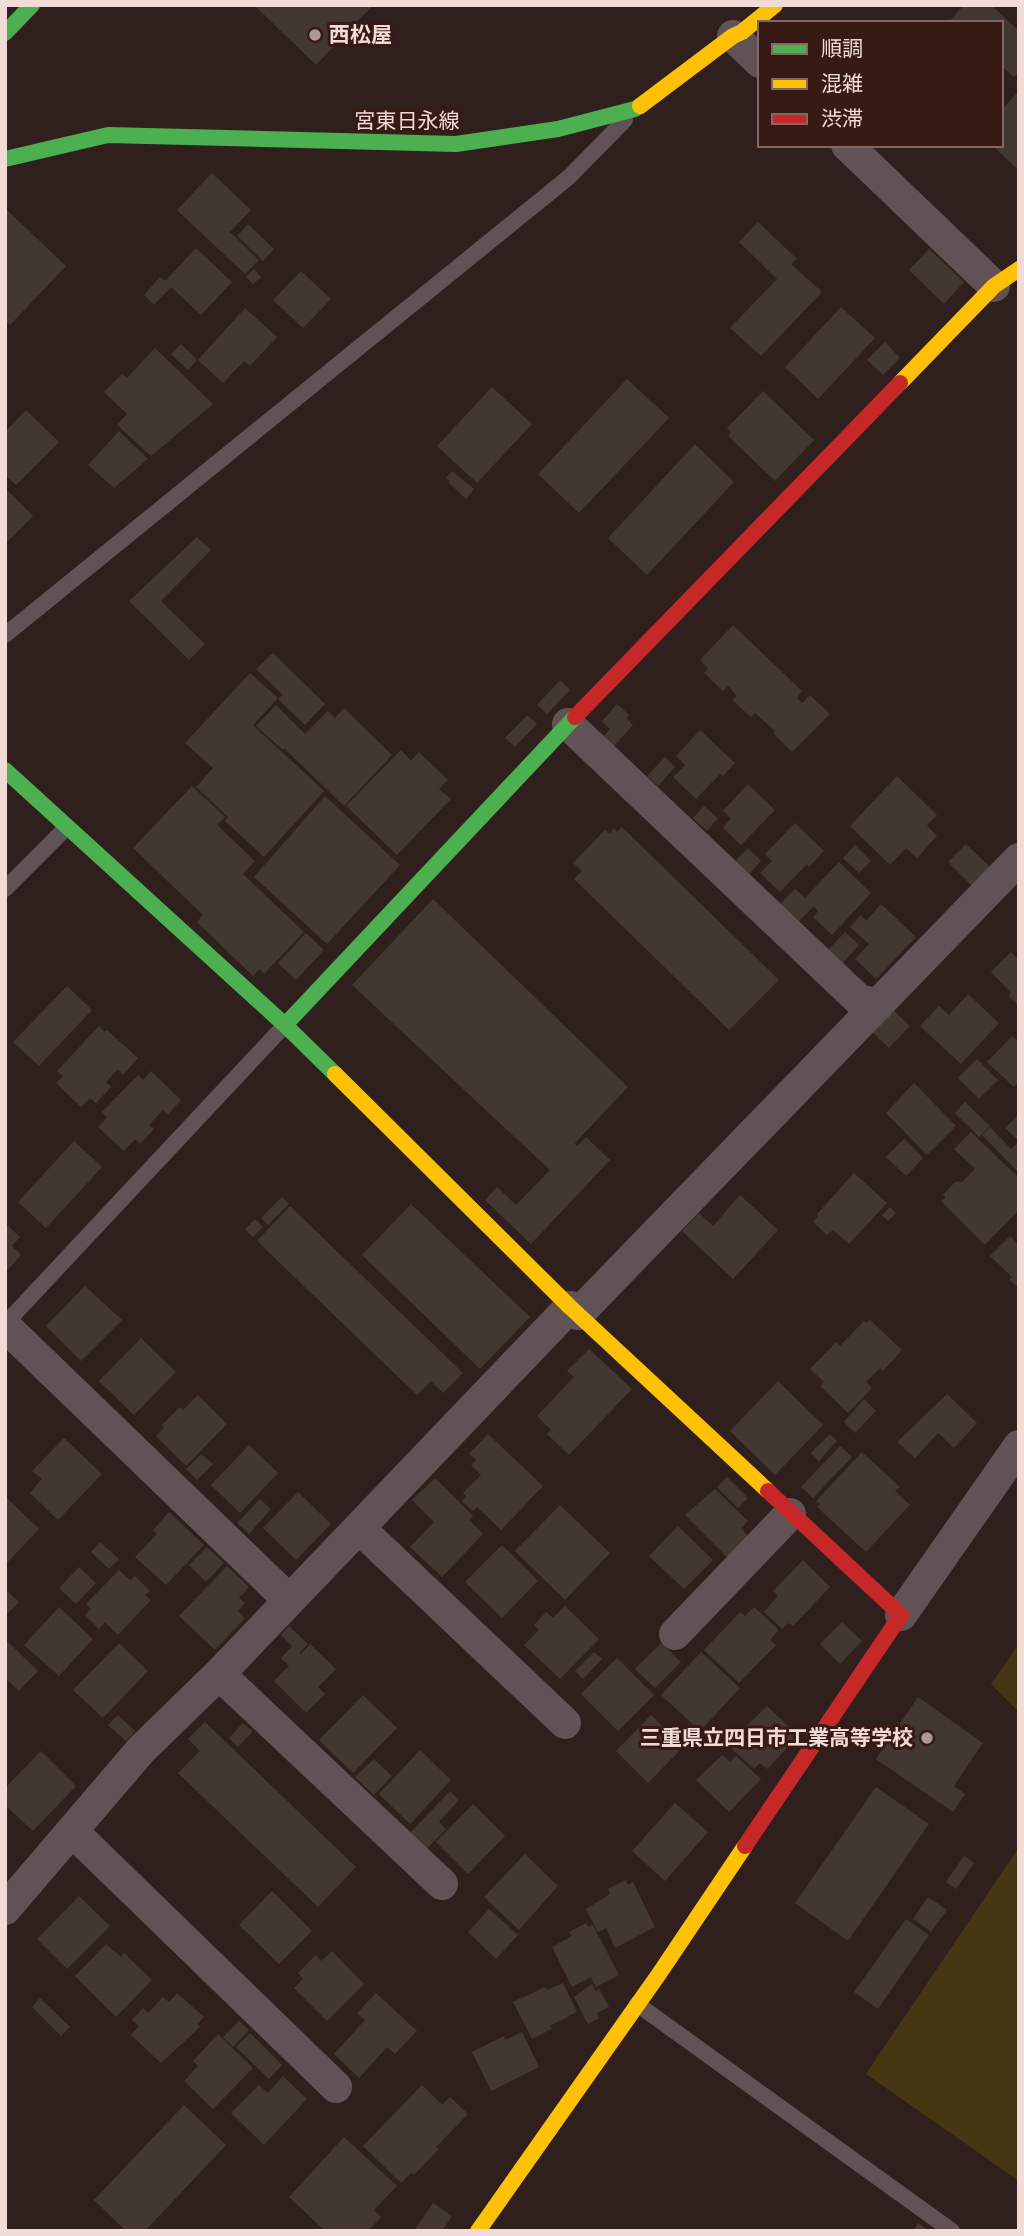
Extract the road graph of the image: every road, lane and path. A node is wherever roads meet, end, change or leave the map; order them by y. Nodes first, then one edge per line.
1 (32, 5) edge
2 (775, 5) edge
3 (5, 33) edge
4 (733, 36) junction
5 (758, 60) edge
6 (635, 109) junction
7 (848, 147) edge
8 (5, 159) edge
9 (1006, 277) edge
10 (5, 635) edge
11 (568, 724) junction
12 (5, 770) edge
13 (67, 827) junction
14 (1019, 859) edge
15 (5, 889) edge
16 (878, 1005) junction
17 (285, 1025) junction
18 (574, 1310) junction
19 (5, 1325) edge
20 (1019, 1446) edge
21 (790, 1514) junction
22 (359, 1528) junction
23 (289, 1600) junction
24 (901, 1615) junction
25 (675, 1634) dead end
26 (219, 1674) junction
27 (565, 1723) dead end
28 (72, 1831) junction
29 (442, 1884) dead end
30 (5, 1909) edge
31 (637, 2004) junction
32 (337, 2087) dead end
33 (478, 2231) edge
34 (952, 2231) edge

1 - 3 street
2 - 4 street, 宮東日永線
4 - 5 street
4 - 6 street, 宮東日永線
6 - 8 street, 宮東日永線
6 - 10 lane
7 - 9 street
9 - 11 street
11 - 16 street
11 - 17 street
12 - 13 street
13 - 15 lane
13 - 17 street
14 - 16 street
16 - 18 street
17 - 18 street
17 - 19 lane
18 - 21 street
18 - 22 street
19 - 23 street
20 - 24 street
21 - 24 street
21 - 25 street
22 - 23 street
22 - 27 street
23 - 26 street
24 - 31 street
26 - 28 street
26 - 29 street
28 - 30 street
28 - 32 street
31 - 33 street
31 - 34 lane

